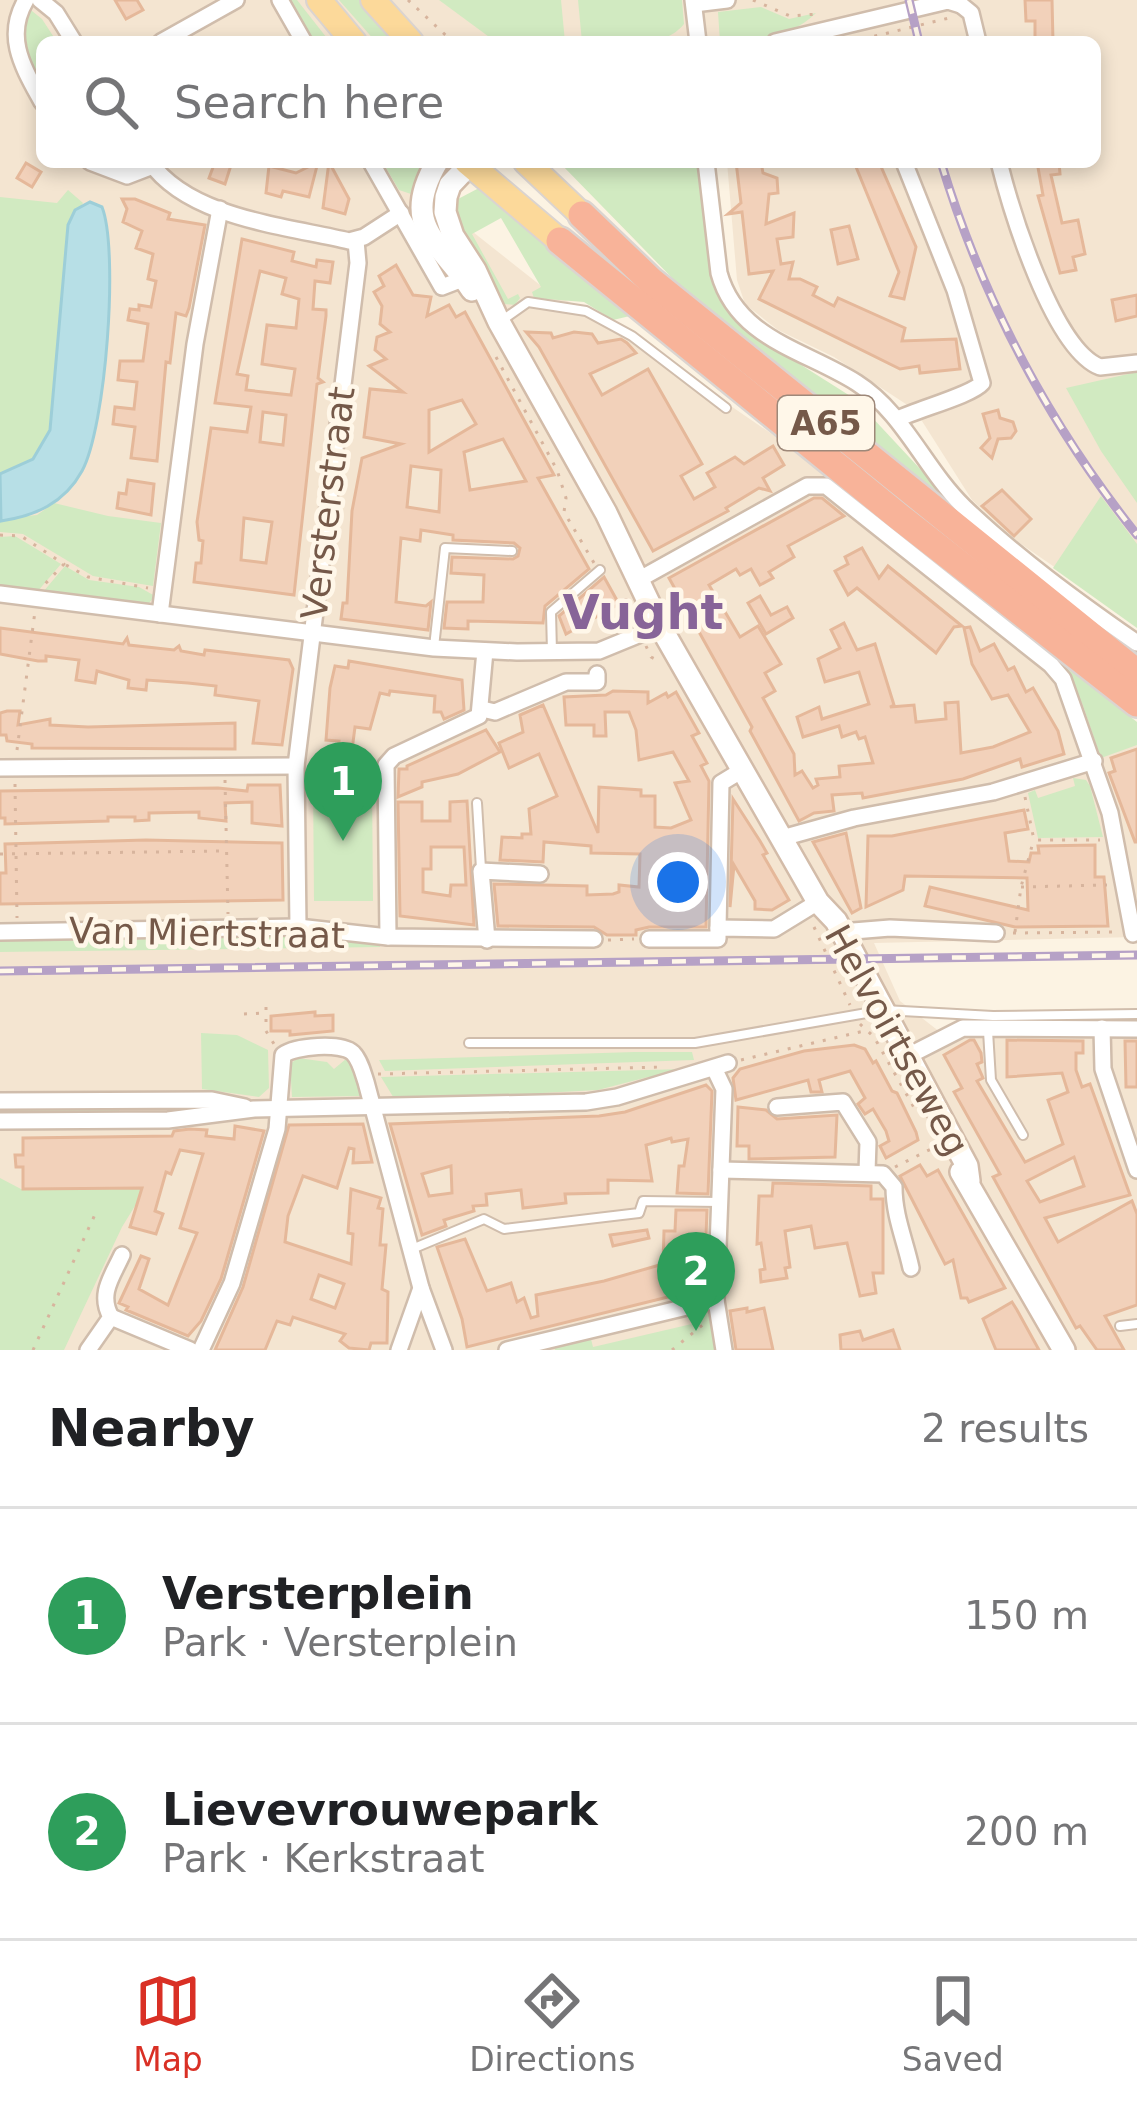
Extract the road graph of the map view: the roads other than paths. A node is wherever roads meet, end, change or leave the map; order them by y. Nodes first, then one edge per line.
1 (26, 0) edge
2 (40, 0) edge
3 (236, 0) edge
4 (280, 0) edge
5 (319, 0) edge
6 (373, 0) edge
7 (728, 0) edge
8 (694, 2) edge
9 (960, 7) edge
10 (70, 36) edge
11 (172, 36) edge
12 (301, 36) edge
13 (349, 36) edge
14 (406, 36) edge
15 (697, 36) edge
16 (800, 36) edge
17 (977, 36) edge
18 (36, 91) edge
19 (106, 168) edge
20 (144, 168) edge
21 (156, 168) edge
22 (374, 168) edge
23 (434, 168) edge
24 (465, 168) edge
25 (476, 168) edge
26 (532, 168) edge
27 (707, 168) edge
28 (906, 168) edge
29 (1001, 168) edge
30 (422, 194) junction
31 (220, 209) junction
32 (399, 210) junction
33 (582, 215) joint
34 (356, 241) junction
35 (560, 242) joint
36 (471, 276) junction
37 (500, 322) junction
38 (1137, 363) edge
39 (726, 408) dead end
40 (898, 419) junction
41 (512, 551) dead end
42 (600, 569) road end
43 (638, 580) junction
44 (0, 594) edge
45 (160, 614) junction
46 (650, 630) junction
47 (312, 632) junction
48 (1137, 643) edge
49 (434, 648) junction
50 (485, 651) junction
51 (552, 654) junction
52 (597, 674) dead end
53 (1137, 674) edge
54 (1137, 703) edge
55 (482, 709) junction
56 (1094, 761) junction
57 (296, 766) junction
58 (0, 768) edge
59 (738, 773) junction
60 (477, 803) dead end
61 (782, 838) junction
62 (482, 871) junction
63 (540, 874) dead end
64 (818, 902) junction
65 (298, 927) junction
66 (718, 928) junction
67 (0, 932) edge
68 (841, 932) junction
69 (996, 932) road end
70 (1133, 934) road end
71 (388, 938) junction
72 (594, 939) road end
73 (649, 939) road end
74 (487, 940) junction
75 (1137, 1014) edge
76 (868, 1015) junction
77 (1102, 1028) junction
78 (1137, 1029) edge
79 (988, 1030) junction
80 (469, 1043) dead end
81 (908, 1056) junction
82 (0, 1101) edge
83 (777, 1107) dead end
84 (372, 1108) junction
85 (254, 1109) junction
86 (279, 1109) junction
87 (0, 1121) edge
88 (1022, 1135) dead end
89 (721, 1169) junction
90 (1137, 1170) edge
91 (875, 1173) junction
92 (969, 1181) junction
93 (720, 1202) junction
94 (411, 1250) junction
95 (122, 1255) dead end
96 (910, 1268) dead end
97 (421, 1288) junction
98 (716, 1300) junction
99 (111, 1316) junction
100 (1137, 1324) edge
101 (1120, 1326) dead end
102 (88, 1350) edge
103 (190, 1350) edge
104 (201, 1350) edge
105 (399, 1350) edge
106 (444, 1350) edge
107 (507, 1350) edge
108 (724, 1350) edge
109 (1064, 1350) edge

1 - 18 street
2 - 10 street
3 - 11 street
4 - 12 street
5 - 13 main road
6 - 14 main road
7 - 8 street
8 - 15 street
9 - 16 street
9 - 17 street
19 - 20 street
21 - 31 street
22 - 32 street
23 - 30 main road
24 - 36 main road, Helvoirtseweg
25 - 35 main road, A65
26 - 33 main road, A65
27 - 40 street
28 - 40 street
29 - 38 street
30 - 32 street
30 - 36 main road, Helvoirtseweg
31 - 34 street
31 - 45 street
32 - 34 street
32 - 36 street
33 - 53 highway, A65
34 - 47 street, Versterstraat
35 - 54 highway, A65
36 - 37 main road, Helvoirtseweg
37 - 39 lane
37 - 43 main road, Helvoirtseweg
40 - 48 street
41 - 49 lane
42 - 51 lane
43 - 46 main road, Helvoirtseweg
43 - 56 street
44 - 45 street
45 - 47 street
46 - 51 street
46 - 59 main road, Helvoirtseweg
47 - 49 street
47 - 57 street, Versterstraat
49 - 50 street
50 - 51 street
50 - 55 street
52 - 55 street
55 - 71 street
56 - 61 street
56 - 70 street
57 - 58 street
57 - 65 street, Versterstraat
59 - 61 main road, Helvoirtseweg
59 - 66 street
60 - 62 lane
61 - 64 main road, Helvoirtseweg
62 - 63 street
62 - 74 street
64 - 66 street
64 - 68 main road, Helvoirtseweg
64 - 76 main road, Helvoirtseweg
65 - 67 street, Van Miertstraat
65 - 71 street, Van Miertstraat
66 - 73 street
68 - 69 street
68 - 76 main road, Helvoirtseweg
71 - 74 street, Van Miertstraat
72 - 74 street, Van Miertstraat
75 - 76 lane
76 - 80 lane
76 - 81 main road, Helvoirtseweg
76 - 92 main road, Helvoirtseweg
77 - 78 street
77 - 79 street
77 - 90 street
79 - 81 street
79 - 88 lane
81 - 92 main road, Helvoirtseweg
82 - 85 street
83 - 91 street
84 - 86 street
84 - 86 street
84 - 89 street
84 - 94 street
85 - 86 street
85 - 87 street
86 - 104 street
89 - 91 street
89 - 93 street
91 - 96 street
92 - 109 main road, Helvoirtseweg
93 - 94 lane
93 - 98 street
94 - 97 street
95 - 99 street
97 - 105 street
97 - 106 street
98 - 107 street
98 - 108 street
99 - 102 street
99 - 103 street
100 - 101 lane

